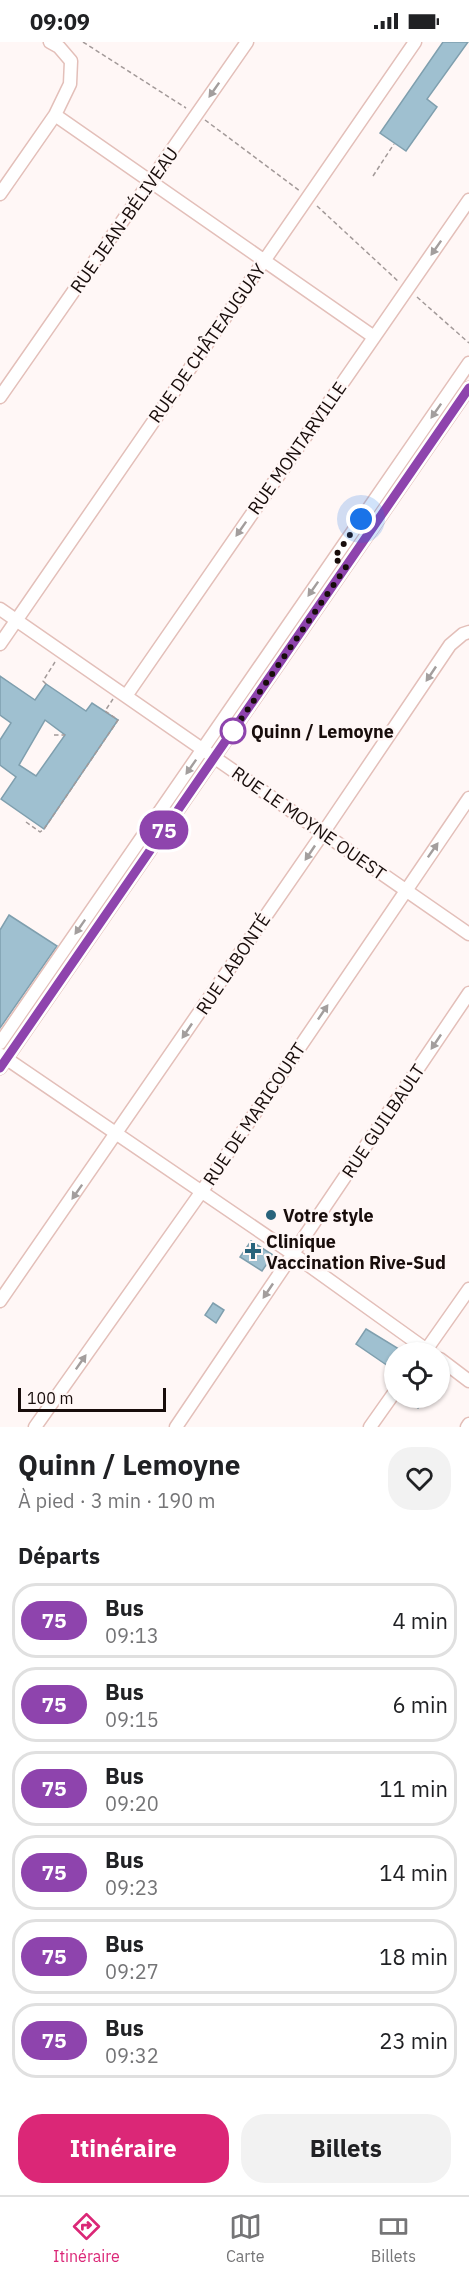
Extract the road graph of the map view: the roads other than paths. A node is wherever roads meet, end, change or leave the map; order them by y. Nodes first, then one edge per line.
1 (247, 42) edge
2 (415, 42) edge
3 (57, 44) edge
4 (55, 115) junction
5 (150, 181) junction
6 (0, 194) edge
7 (469, 200) edge
8 (264, 260) junction
9 (374, 337) junction
10 (469, 363) edge
11 (469, 388) edge
12 (0, 397) edge
13 (334, 558) junction
14 (346, 567) junction
15 (0, 609) edge
16 (16, 620) junction
17 (469, 632) edge
18 (0, 644) edge
19 (122, 694) junction
20 (203, 748) junction
21 (215, 757) junction
22 (469, 798) edge
23 (324, 833) junction
24 (405, 890) junction
25 (469, 934) edge
26 (469, 993) edge
27 (0, 1043) edge
28 (2, 1060) edge
29 (117, 1134) junction
30 (202, 1191) junction
31 (293, 1254) junction
32 (469, 1289) edge
33 (0, 1301) edge
34 (413, 1342) edge
35 (434, 1342) edge
36 (450, 1367) edge
37 (469, 1381) edge
38 (384, 1408) edge
39 (35, 1427) edge
40 (176, 1427) edge
41 (370, 1427) edge

1 -> 5 street, RUE JEAN-BÉLIVEAU
2 - 8 street, RUE DE CHÂTEAUGUAY
3 - 4 street
4 - 5 street
4 - 6 street
5 - 8 street
5 - 12 street, RUE JEAN-BÉLIVEAU
7 -> 9 street, RUE MONTARVILLE
8 - 9 street
8 - 16 street, RUE DE CHÂTEAUGUAY
9 -> 19 street, RUE MONTARVILLE
10 -> 13 street
11 - 14 street
13 - 14 street
13 -> 20 street
14 - 21 street
15 - 16 street, RUE LE MOYNE OUEST
16 - 18 street, RUE DE CHÂTEAUGUAY
16 - 19 street, RUE LE MOYNE OUEST
17 -> 23 street, RUE LABONTÉ
19 - 20 street, RUE LE MOYNE OUEST
20 - 21 street, RUE LE MOYNE OUEST
20 -> 27 street
21 - 23 street, RUE LE MOYNE OUEST
21 - 28 street
24 -> 22 street, RUE DE MARICOURT
23 - 24 street, RUE LE MOYNE OUEST
23 -> 29 street, RUE LABONTÉ
24 - 25 street, RUE LE MOYNE OUEST
30 -> 24 street, RUE DE MARICOURT
26 -> 31 street, RUE GUILBAULT
28 - 29 street
29 - 30 street
29 -> 33 street, RUE LABONTÉ
30 - 31 street
39 -> 30 street, RUE DE MARICOURT
31 - 34 street
31 -> 40 street, RUE GUILBAULT
32 - 35 street
36 - 37 street
38 - 41 street

